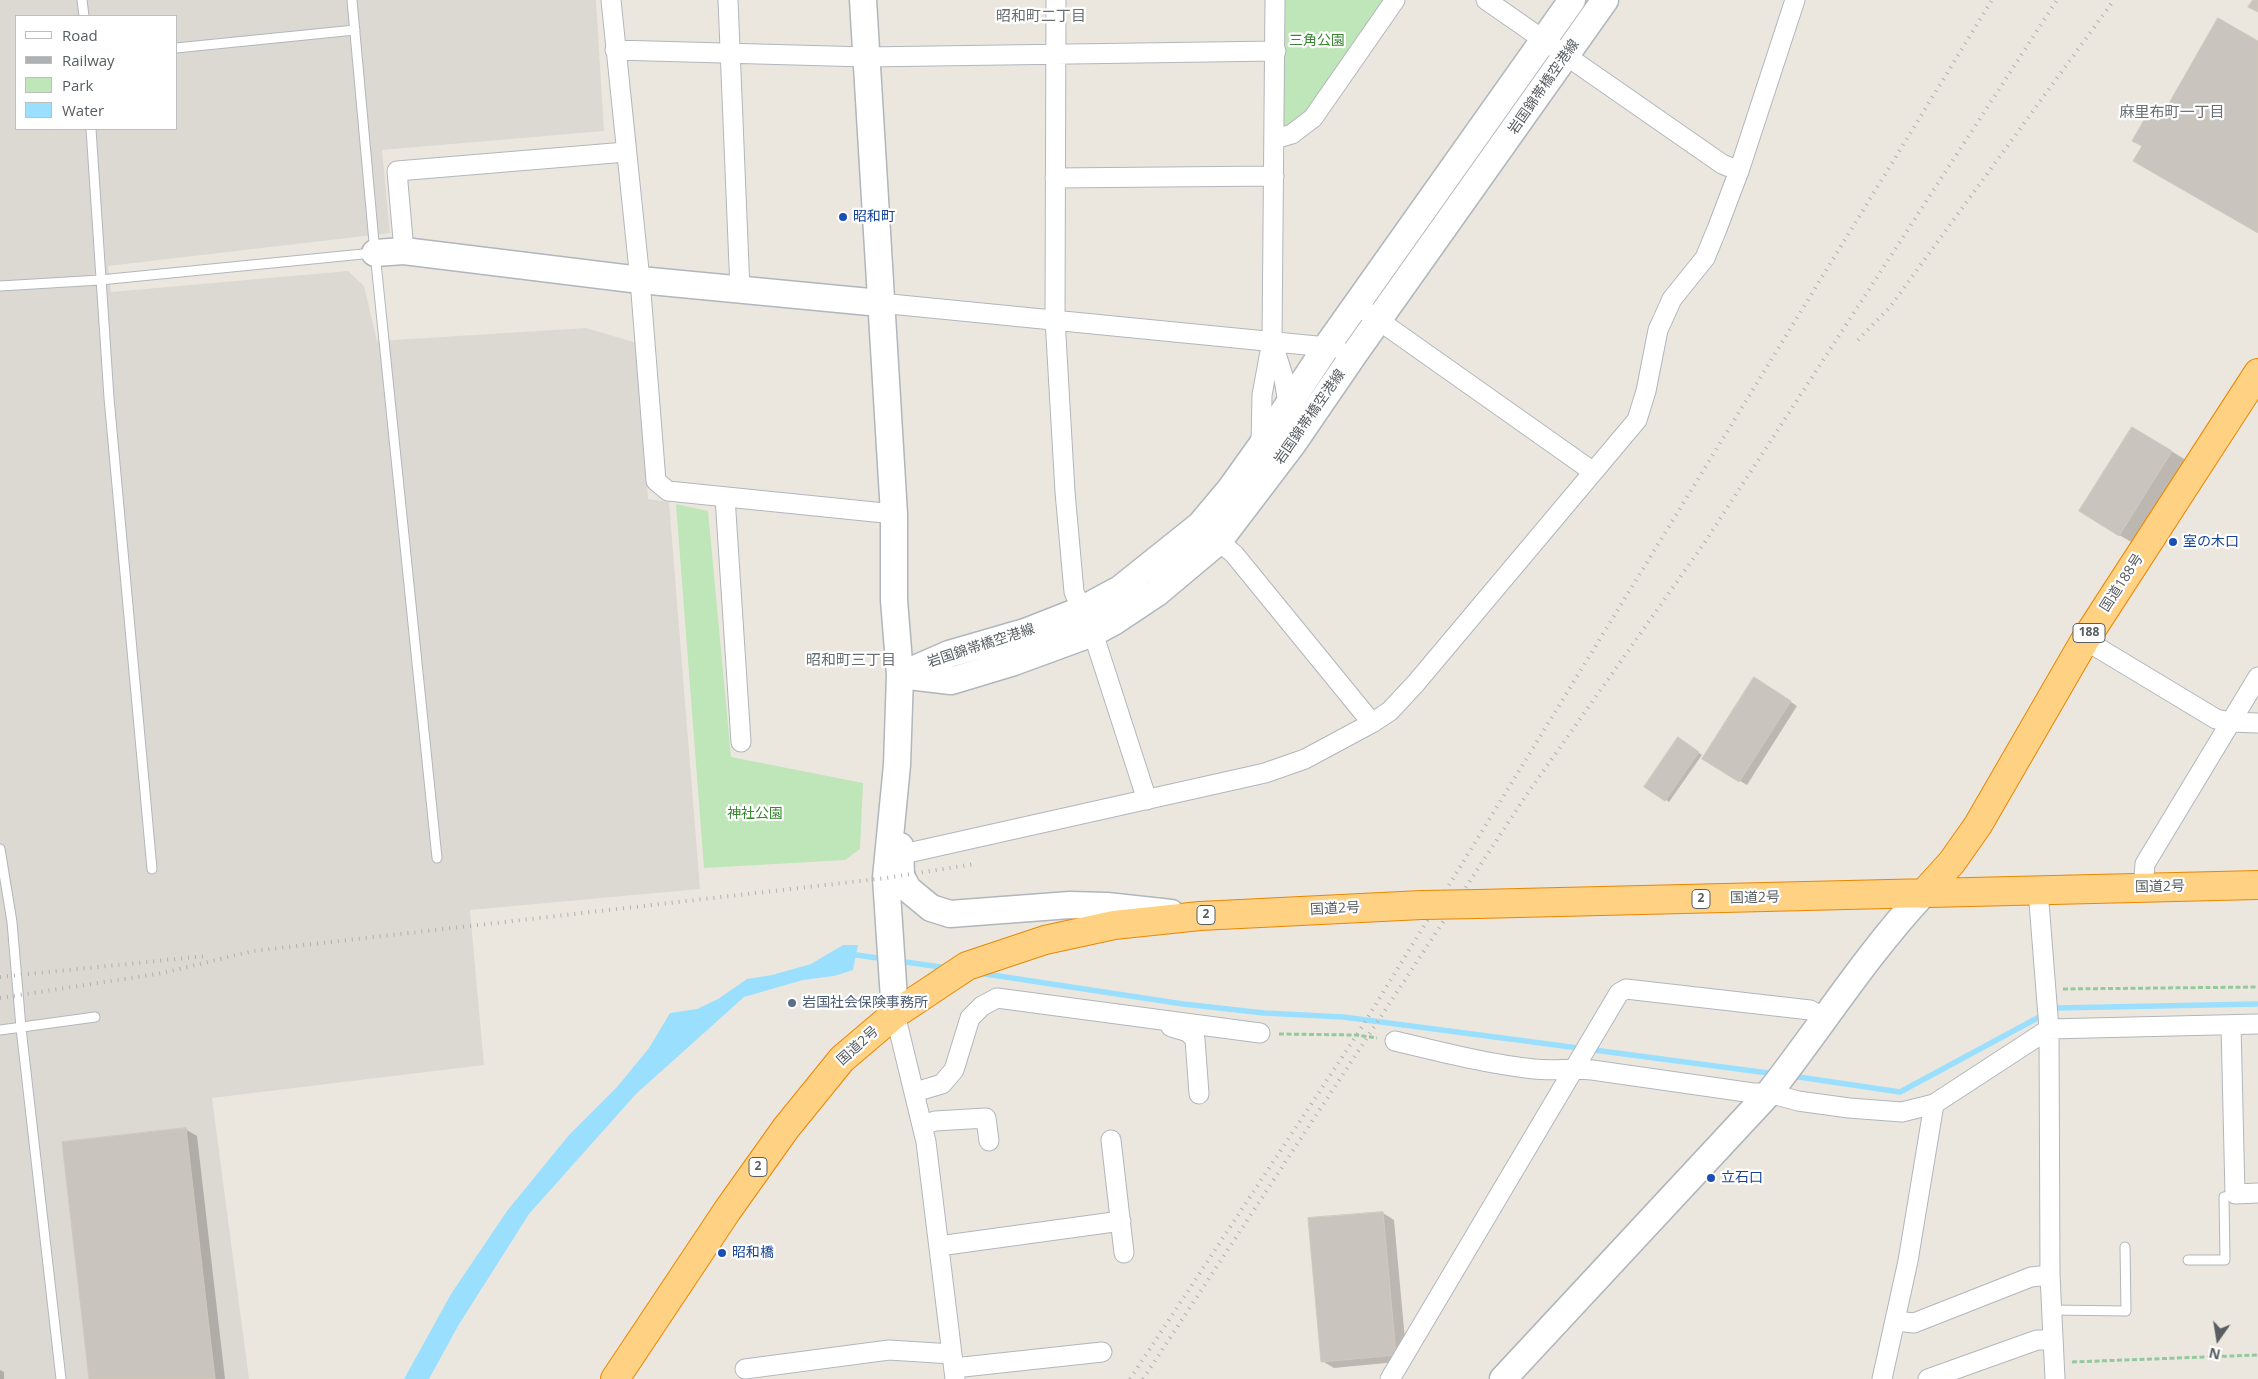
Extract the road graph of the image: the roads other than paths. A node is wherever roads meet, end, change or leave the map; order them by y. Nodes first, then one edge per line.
1 (82, 0) edge
2 (352, 0) edge
3 (611, 0) edge
4 (728, 0) edge
5 (863, 0) edge
6 (1056, 0) edge
7 (1275, 0) edge
8 (1395, 0) edge
9 (1486, 0) edge
10 (1572, 0) edge
11 (1606, 0) edge
12 (1795, 0) edge
13 (84, 15) edge
14 (355, 30) junction
15 (1544, 40) junction
16 (178, 48) edge
17 (615, 50) junction
18 (1276, 51) junction
19 (730, 54) junction
20 (1056, 54) junction
21 (1566, 56) junction
22 (866, 57) junction
23 (91, 130) edge
24 (1275, 139) junction
25 (626, 152) junction
26 (1739, 171) junction
27 (1274, 176) junction
28 (1055, 178) junction
29 (404, 251) junction
30 (375, 252) junction
31 (100, 280) junction
32 (640, 280) junction
33 (0, 286) edge
34 (740, 290) junction
35 (880, 303) junction
36 (1367, 312) junction
37 (1055, 319) junction
38 (1272, 341) junction
39 (1328, 346) junction
40 (1355, 353) junction
41 (2258, 373) edge
42 (1289, 404) junction
43 (1292, 445) junction
44 (1261, 446) junction
45 (1592, 471) junction
46 (724, 497) junction
47 (894, 514) junction
48 (1210, 533) junction
49 (1087, 622) junction
50 (2085, 640) junction
51 (900, 675) junction
52 (2258, 677) edge
53 (2230, 722) junction
54 (1372, 723) junction
55 (2258, 723) edge
56 (742, 742) dead end
57 (1147, 800) junction
58 (0, 849) edge
59 (894, 856) junction
60 (437, 858) dead end
61 (152, 870) dead end
62 (2258, 885) edge
63 (2143, 888) junction
64 (2038, 890) junction
65 (1923, 894) junction
66 (1200, 916) junction
67 (895, 1014) junction
68 (95, 1017) dead end
69 (1148, 1018) junction
70 (1825, 1019) junction
71 (2258, 1024) edge
72 (2049, 1025) junction
73 (2231, 1025) junction
74 (21, 1028) junction
75 (0, 1030) edge
76 (1260, 1033) road end
77 (1395, 1041) road end
78 (1578, 1062) junction
79 (1772, 1089) junction
80 (915, 1092) junction
81 (1198, 1094) dead end
82 (1934, 1104) junction
83 (923, 1125) junction
84 (1111, 1140) dead end
85 (989, 1141) dead end
86 (2258, 1193) edge
87 (2235, 1194) junction
88 (1121, 1221) junction
89 (939, 1246) junction
90 (2125, 1247) dead end
91 (1124, 1253) dead end
92 (2188, 1260) dead end
93 (2050, 1275) junction
94 (2052, 1310) junction
95 (1895, 1321) junction
96 (2053, 1340) junction
97 (1102, 1352) dead end
98 (954, 1367) edge
99 (745, 1369) dead end
100 (2054, 1371) edge
101 (61, 1379) edge
102 (615, 1379) edge
103 (1390, 1379) edge
104 (1503, 1379) edge
105 (1882, 1379) edge
106 (1928, 1379) edge

1 - 13 lane
2 - 14 lane
3 - 17 street
4 - 19 street
5 - 22 main road
6 - 20 street
7 - 18 street
8 - 24 street
9 - 15 street
10 - 15 main road, 岩国錦帯橋空港線
11 - 21 main road, 岩国錦帯橋空港線
12 - 26 street
14 - 16 lane
14 - 30 lane
15 - 21 street
15 - 36 main road, 岩国錦帯橋空港線
17 - 19 street
17 - 25 street
18 - 20 street
18 - 24 street
19 - 22 street
19 - 34 street
20 - 22 street
20 - 28 street
21 - 26 street
21 - 36 main road, 岩国錦帯橋空港線
22 - 35 main road
23 - 31 lane
24 - 27 street
25 - 29 street
25 - 32 street
26 - 45 street
27 - 28 street
27 - 38 street
28 - 37 street
29 - 30 main road
29 - 32 main road
30 - 31 lane
30 - 60 lane
31 - 33 lane
31 - 61 lane
32 - 34 main road
32 - 46 street
34 - 35 main road
35 - 37 street
35 - 47 main road
36 - 39 main road, 岩国錦帯橋空港線
36 - 40 main road, 岩国錦帯橋空港線
36 - 45 street
37 - 38 street
37 - 49 street
38 - 39 street
38 - 42 street
38 - 44 street
39 - 40 street
39 - 42 main road, 岩国錦帯橋空港線
40 - 43 main road, 岩国錦帯橋空港線
41 - 50 highway, 国道188号 / 188
42 - 43 street
42 - 44 main road, 岩国錦帯橋空港線
43 - 48 main road, 岩国錦帯橋空港線
44 - 48 main road, 岩国錦帯橋空港線
45 - 54 street
46 - 47 street
46 - 56 street
47 - 51 main road
48 - 49 main road, 岩国錦帯橋空港線
48 - 54 street
49 - 51 main road, 岩国錦帯橋空港線
49 - 57 street
50 - 53 street
50 - 65 highway, 国道188号 / 188
51 - 59 main road
52 - 53 street
53 - 55 street
53 - 63 street
54 - 57 street
57 - 59 street
58 - 74 lane
59 - 66 main road
59 - 67 main road
62 - 63 highway, 国道2号 / 2
63 - 64 highway, 国道2号 / 2
64 - 65 highway, 国道2号 / 2
64 - 72 street
65 - 66 highway, 国道2号 / 2, bridge
65 - 70 main road
66 - 67 highway, 国道2号 / 2
67 - 80 street
67 - 102 highway, 国道2号 / 2
68 - 74 lane
69 - 76 street
69 - 80 street
69 - 81 street
70 - 78 street
70 - 79 main road
71 - 73 street
72 - 73 street
72 - 82 street
72 - 93 street
73 - 87 street
74 - 75 lane
74 - 101 lane
77 - 78 street
78 - 79 street
78 - 103 street
79 - 82 street
79 - 104 main road
80 - 83 street
82 - 95 street
83 - 85 street
83 - 89 street
84 - 88 street
86 - 87 street
87 - 92 lane
88 - 89 street
88 - 91 street
89 - 98 street
90 - 94 lane
93 - 94 street
93 - 95 street
94 - 96 street
95 - 105 street
96 - 100 street
96 - 106 street
97 - 98 street
98 - 99 street

